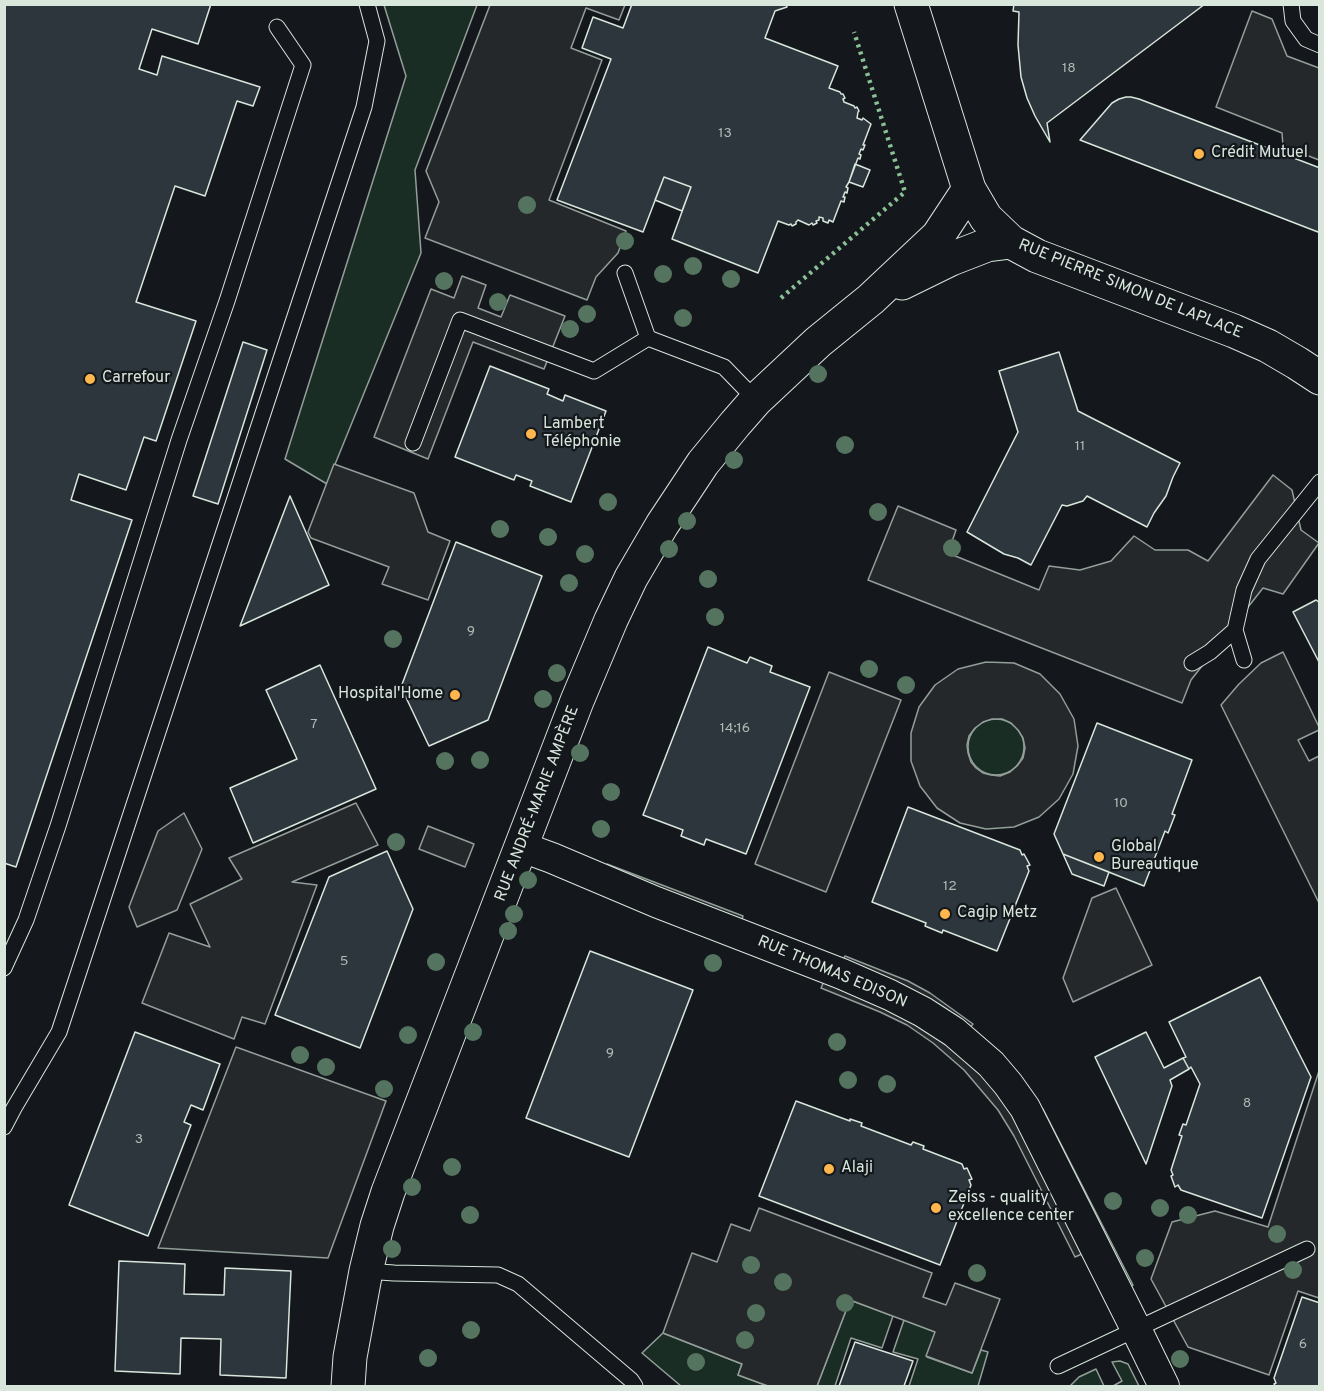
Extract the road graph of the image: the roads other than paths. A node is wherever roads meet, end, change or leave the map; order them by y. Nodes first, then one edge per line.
1 (367, 4) edge
2 (910, 4) edge
3 (1291, 4) edge
4 (277, 27) dead end
5 (1320, 45) edge
6 (969, 189) junction
7 (1011, 242) junction
8 (625, 273) dead end
9 (871, 299) junction
10 (648, 339) junction
11 (1320, 378) edge
12 (756, 400) junction
13 (413, 443) dead end
14 (1320, 482) edge
15 (1235, 630) junction
16 (1244, 660) dead end
17 (1192, 663) dead end
18 (522, 847) junction
19 (4, 968) edge
20 (4, 1126) edge
21 (1307, 1249) dead end
22 (366, 1271) junction
23 (1136, 1329) junction
24 (1058, 1366) dead end
25 (348, 1386) edge
26 (636, 1386) edge
27 (1164, 1386) edge

1 - 20 lane
2 - 6 street, RUE PIERRE SIMON DE LAPLACE
3 - 5 lane
4 - 19 lane
6 - 7 street, RUE PIERRE SIMON DE LAPLACE
6 - 9 street, RUE ANDRÉ-MARIE AMPÈRE
7 - 9 street, RUE ANDRÉ-MARIE AMPÈRE
7 - 11 street, RUE PIERRE SIMON DE LAPLACE
8 - 10 lane
9 - 12 street, RUE ANDRÉ-MARIE AMPÈRE
10 - 12 lane
10 - 13 lane
12 - 18 street, RUE ANDRÉ-MARIE AMPÈRE
14 - 15 lane
15 - 16 lane
15 - 17 lane
18 - 22 street, RUE ANDRÉ-MARIE AMPÈRE
18 - 23 street, RUE THOMAS EDISON
21 - 23 lane
22 - 25 street, RUE ANDRÉ-MARIE AMPÈRE
22 - 26 lane
23 - 24 lane
23 - 27 street, RUE THOMAS EDISON

